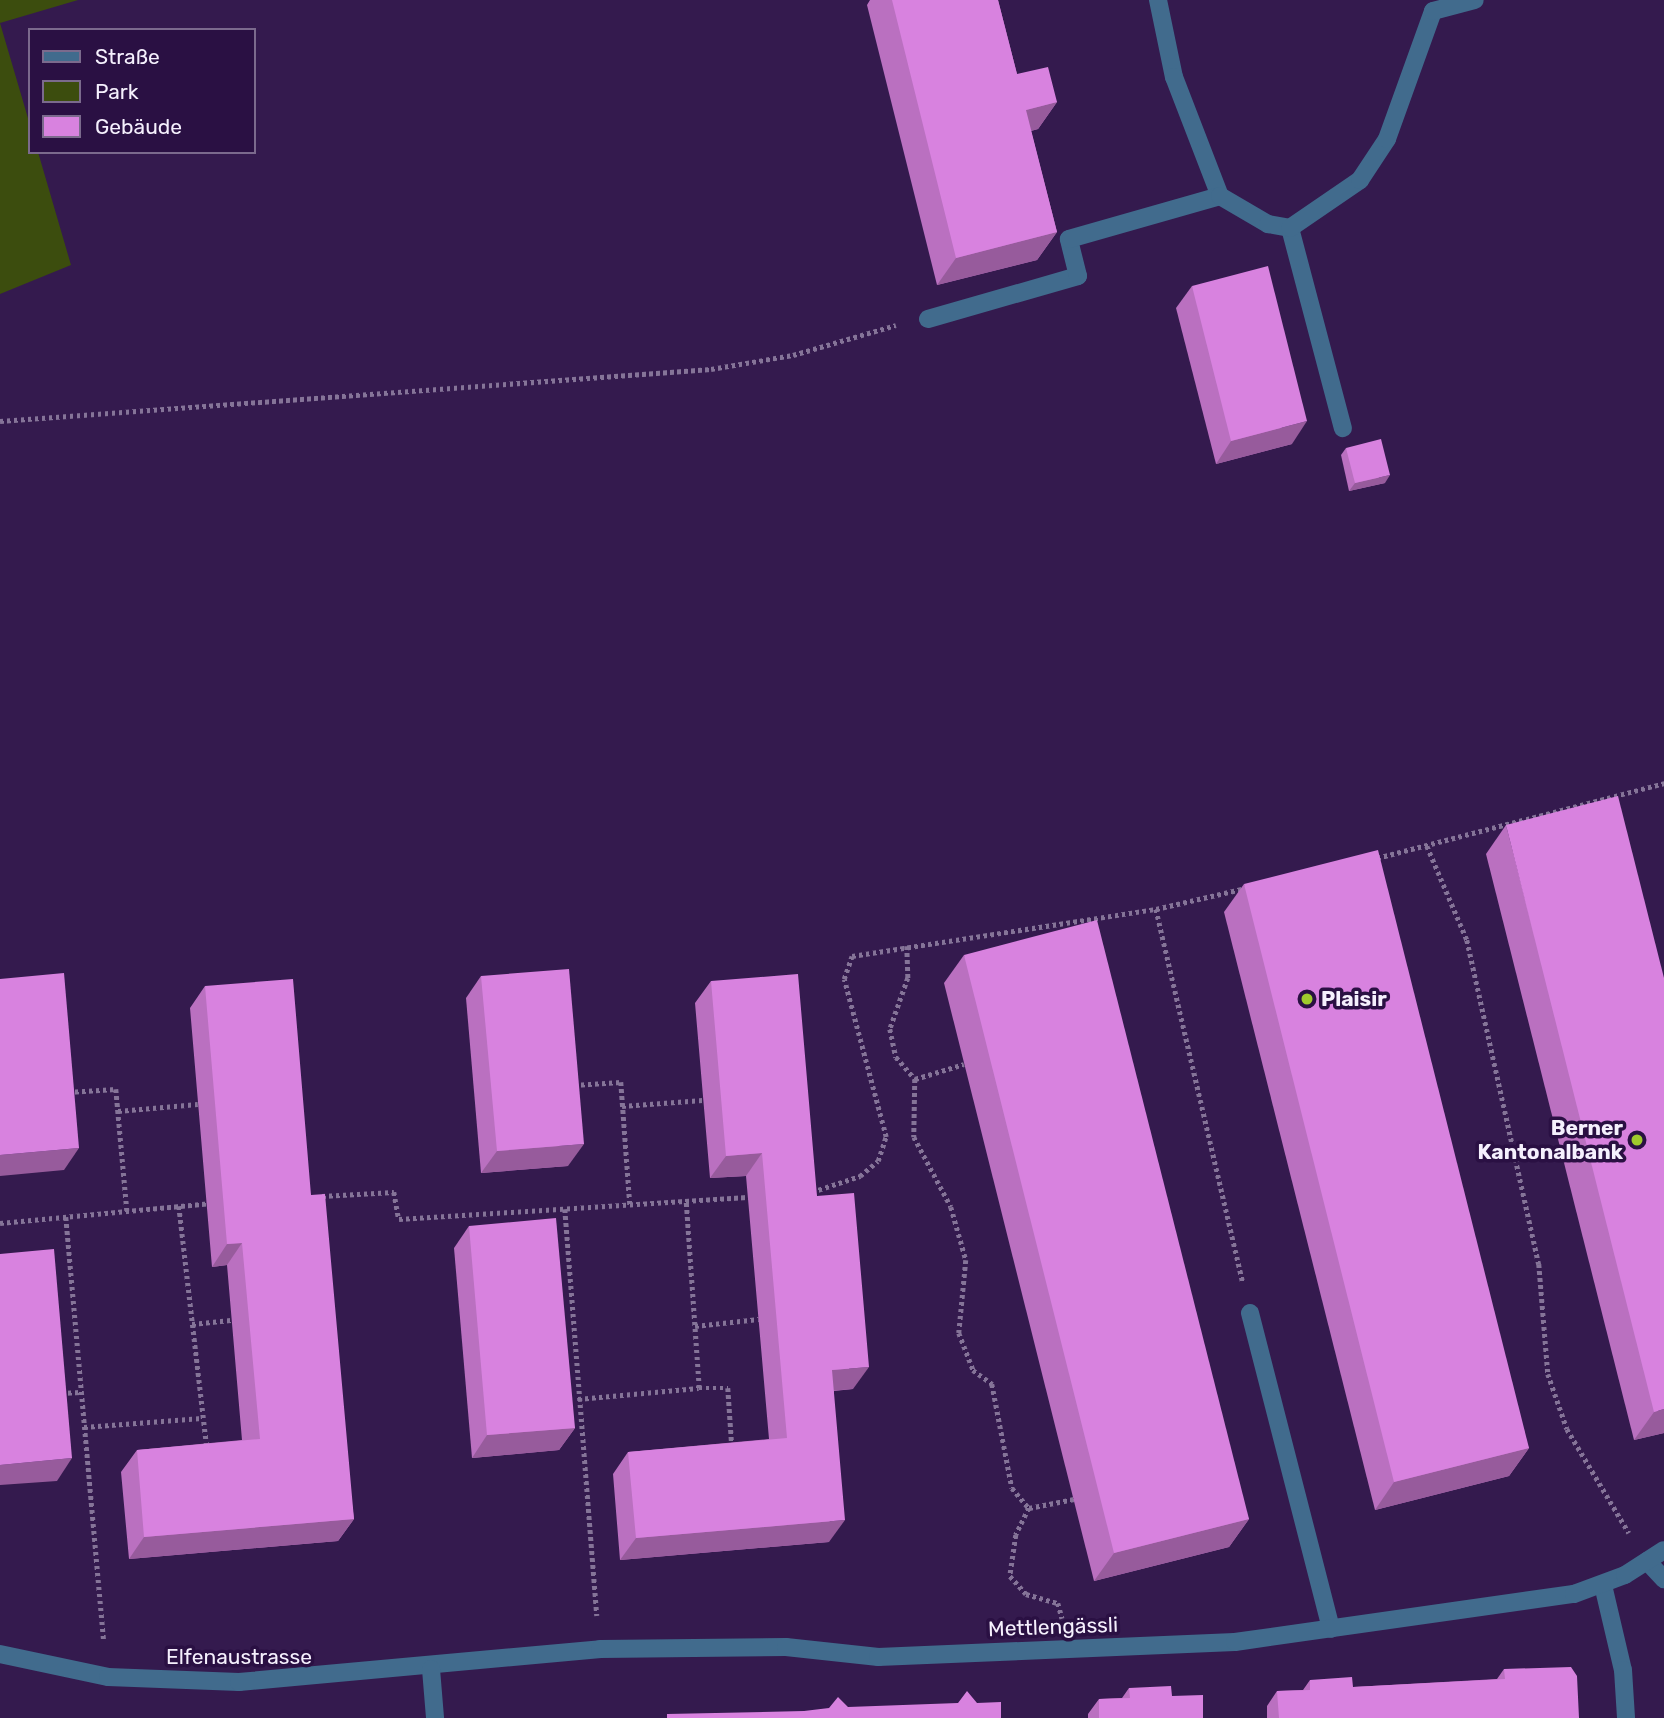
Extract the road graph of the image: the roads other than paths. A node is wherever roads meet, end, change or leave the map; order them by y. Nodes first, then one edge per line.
1 (1158, 0) edge
2 (1475, 0) edge
3 (1427, 6) edge
4 (1220, 196) junction
5 (1290, 228) junction
6 (928, 318) road end
7 (1343, 428) dead end
8 (1250, 1313) road end
9 (1664, 1550) edge
10 (1647, 1561) junction
11 (1664, 1579) edge
12 (1603, 1585) junction
13 (1331, 1629) junction
14 (0, 1654) edge
15 (431, 1669) junction
16 (435, 1718) edge
17 (1626, 1718) edge

1 - 4 street
2 - 3 street
3 - 5 street
4 - 5 street
4 - 6 street
5 - 7 street
8 - 13 street
9 - 10 street, Mettlengässli
10 - 11 street
10 - 12 street, Mettlengässli
12 - 13 street, Mettlengässli
12 - 17 street
13 - 15 street, Mettlengässli
14 - 15 street, Elfenaustrasse
15 - 16 street

